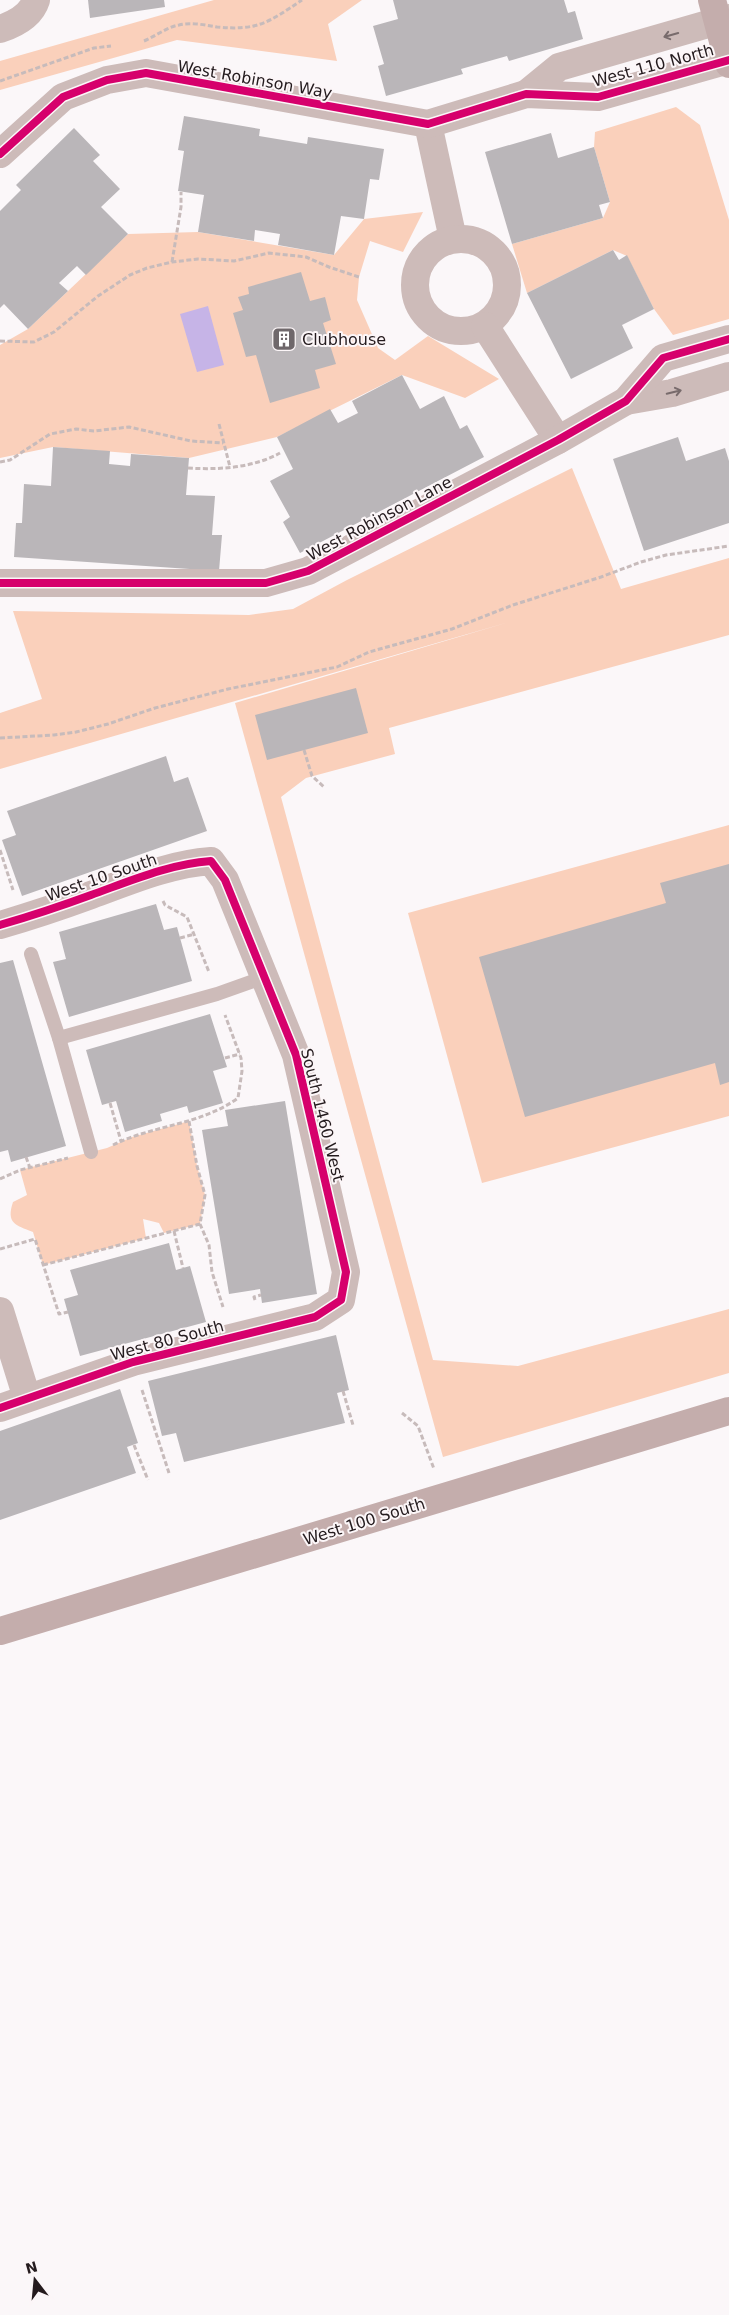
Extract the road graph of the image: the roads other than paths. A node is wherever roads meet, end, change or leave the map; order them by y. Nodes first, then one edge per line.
1 (36, 0) edge
2 (720, 13) edge
3 (0, 29) edge
4 (729, 61) edge
5 (526, 94) junction
6 (428, 124) junction
7 (0, 154) edge
8 (453, 239) junction
9 (485, 326) junction
10 (729, 339) edge
11 (729, 376) edge
12 (626, 400) junction
13 (558, 440) junction
14 (0, 583) edge
15 (211, 862) joint
16 (11, 921) edge
17 (31, 954) dead end
18 (265, 977) junction
19 (59, 1038) junction
20 (91, 1152) road end
21 (341, 1300) joint
22 (0, 1311) edge
23 (27, 1398) junction
24 (0, 1408) edge
25 (729, 1411) edge
26 (0, 1632) edge

1 - 3 street
2 - 4 street
2 -> 5 street, West 110 North
4 - 5 street, West 110 North
5 - 6 street, West Robinson Way
6 - 7 street, West Robinson Way
6 - 8 street
8 - 9 street
8 - 9 street
9 - 13 street
10 - 12 street, West Robinson Lane
12 -> 11 street, West Robinson Lane
12 - 13 street, West Robinson Lane
13 - 14 street, West Robinson Lane
15 - 16 street, West 10 South
15 - 18 street, South 1460 West
17 - 19 lane
18 - 19 lane
18 - 21 street, South 1460 West
19 - 20 lane
21 - 23 street, West 80 South
22 - 23 street
23 - 24 street, West 80 South
25 - 26 street, West 100 South

